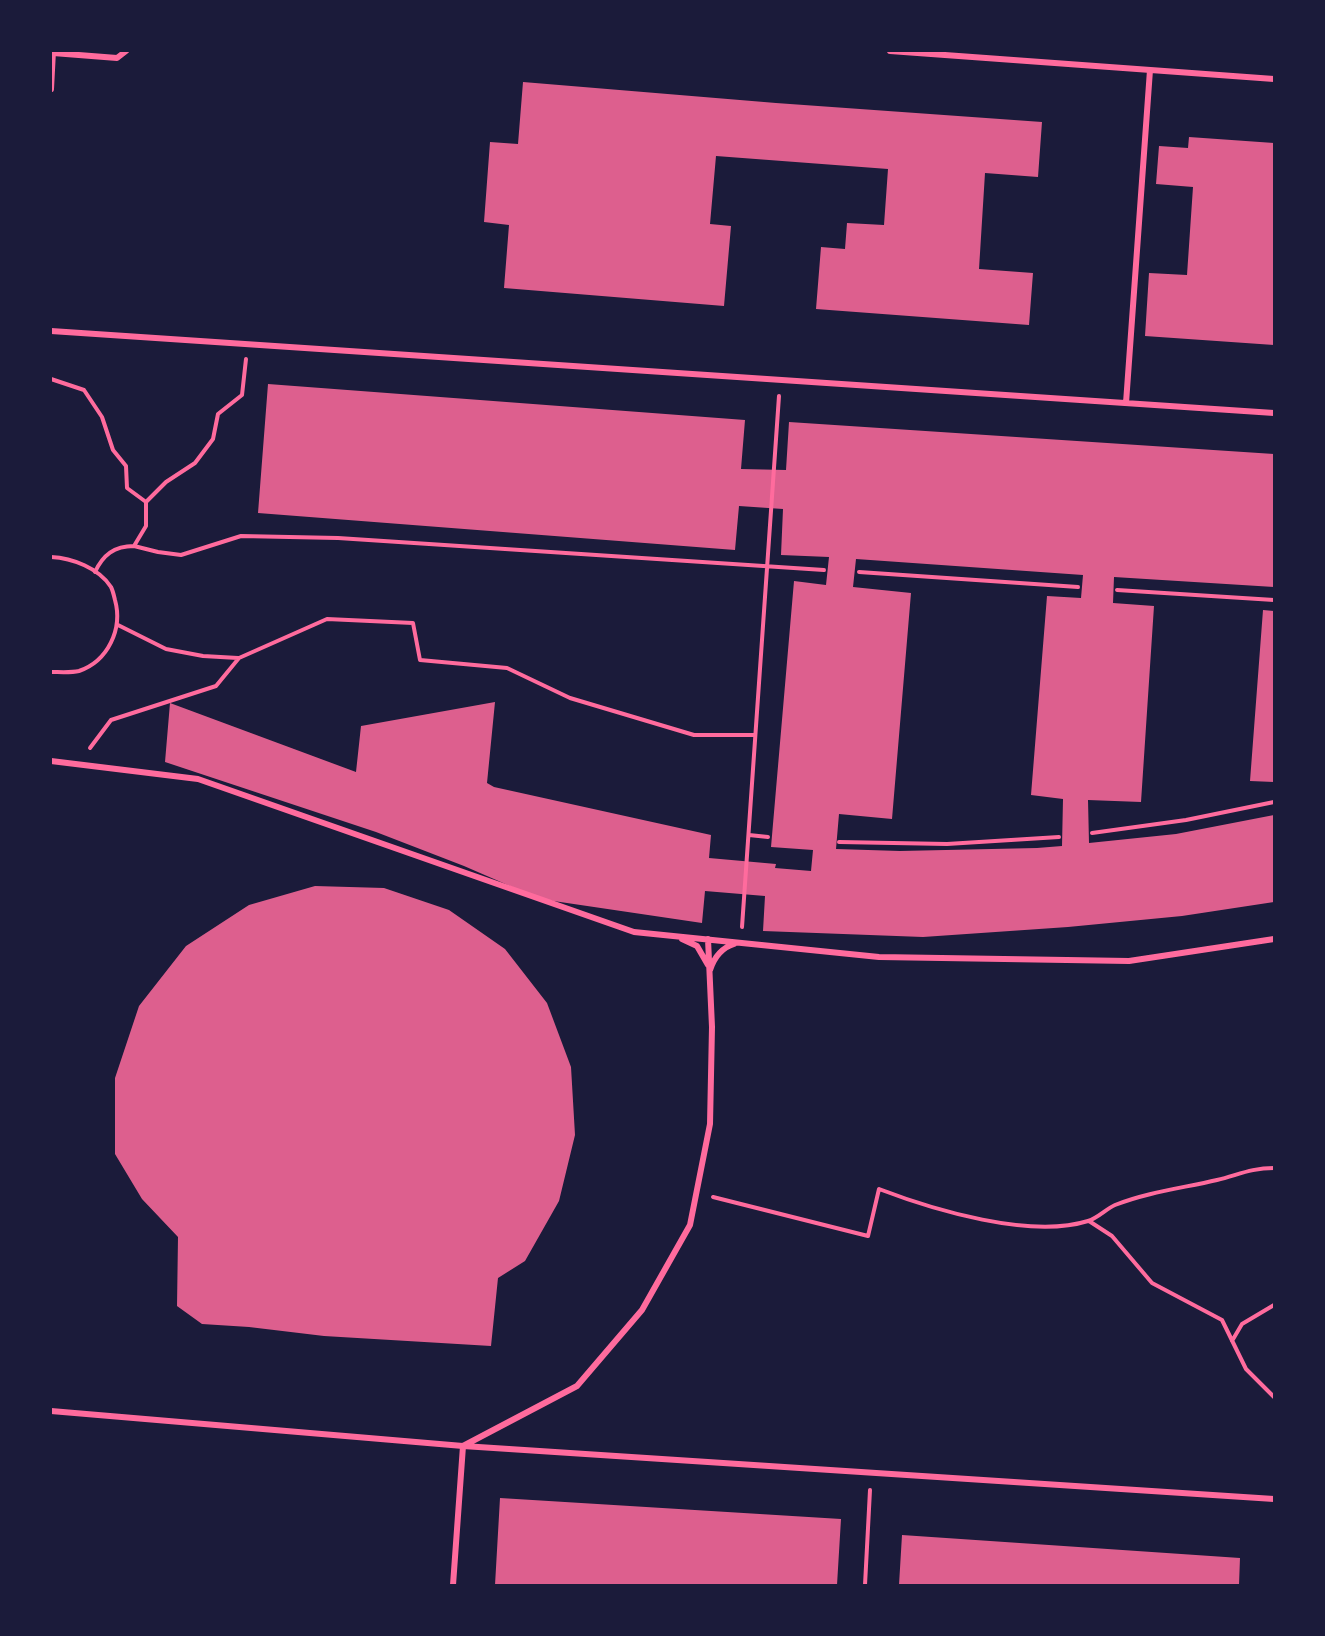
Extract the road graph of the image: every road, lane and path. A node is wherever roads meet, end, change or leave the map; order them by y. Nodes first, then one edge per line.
1 (126, 51) edge
2 (890, 51) edge
3 (53, 52) edge
4 (1150, 70) junction
5 (1274, 79) edge
6 (51, 89) edge
7 (51, 331) edge
8 (248, 344) junction
9 (51, 379) edge
10 (780, 380) junction
11 (1126, 403) junction
12 (1274, 413) edge
13 (146, 502) junction
14 (134, 546) junction
15 (51, 556) edge
16 (767, 566) junction
17 (824, 570) dead end
18 (94, 572) junction
19 (859, 572) dead end
20 (1078, 587) dead end
21 (1117, 590) dead end
22 (1274, 600) edge
23 (118, 625) junction
24 (239, 658) junction
25 (51, 672) edge
26 (755, 735) junction
27 (51, 761) edge
28 (77, 764) junction
29 (1274, 802) edge
30 (1092, 832) dead end
31 (749, 835) junction
32 (768, 837) dead end
33 (1059, 837) dead end
34 (839, 842) dead end
35 (674, 936) junction
36 (708, 939) junction
37 (1274, 939) edge
38 (741, 943) junction
39 (710, 974) junction
40 (1274, 1168) edge
41 (697, 1192) junction
42 (1089, 1221) junction
43 (1274, 1305) edge
44 (1231, 1342) junction
45 (1274, 1397) edge
46 (51, 1411) edge
47 (463, 1446) junction
48 (871, 1473) junction
49 (1274, 1499) edge
50 (453, 1585) edge
51 (865, 1585) edge

1 - 3 street
2 - 4 street
3 - 6 street
4 - 5 street
4 - 11 street
7 - 8 street
8 - 10 street
8 - 13 path
9 - 13 path
10 - 11 street
10 - 16 path
11 - 12 street
13 - 14 path
14 - 16 path
14 - 18 path
15 - 18 path
16 - 17 path
16 - 26 path
18 - 23 path
19 - 20 path
21 - 22 path
23 - 24 path
23 - 25 path
24 - 26 path
24 - 28 path
26 - 31 path
27 - 28 street
28 - 35 street
29 - 30 path
31 - 32 path
31 - 38 path
33 - 34 path
35 - 36 street
35 - 39 street
36 - 38 street
36 - 39 street
37 - 38 street
38 - 39 street
39 - 41 street
40 - 42 path
41 - 42 path
41 - 47 street
42 - 44 path
43 - 44 path
44 - 45 path
46 - 47 street
47 - 48 street
47 - 50 street
48 - 49 street
48 - 51 path

